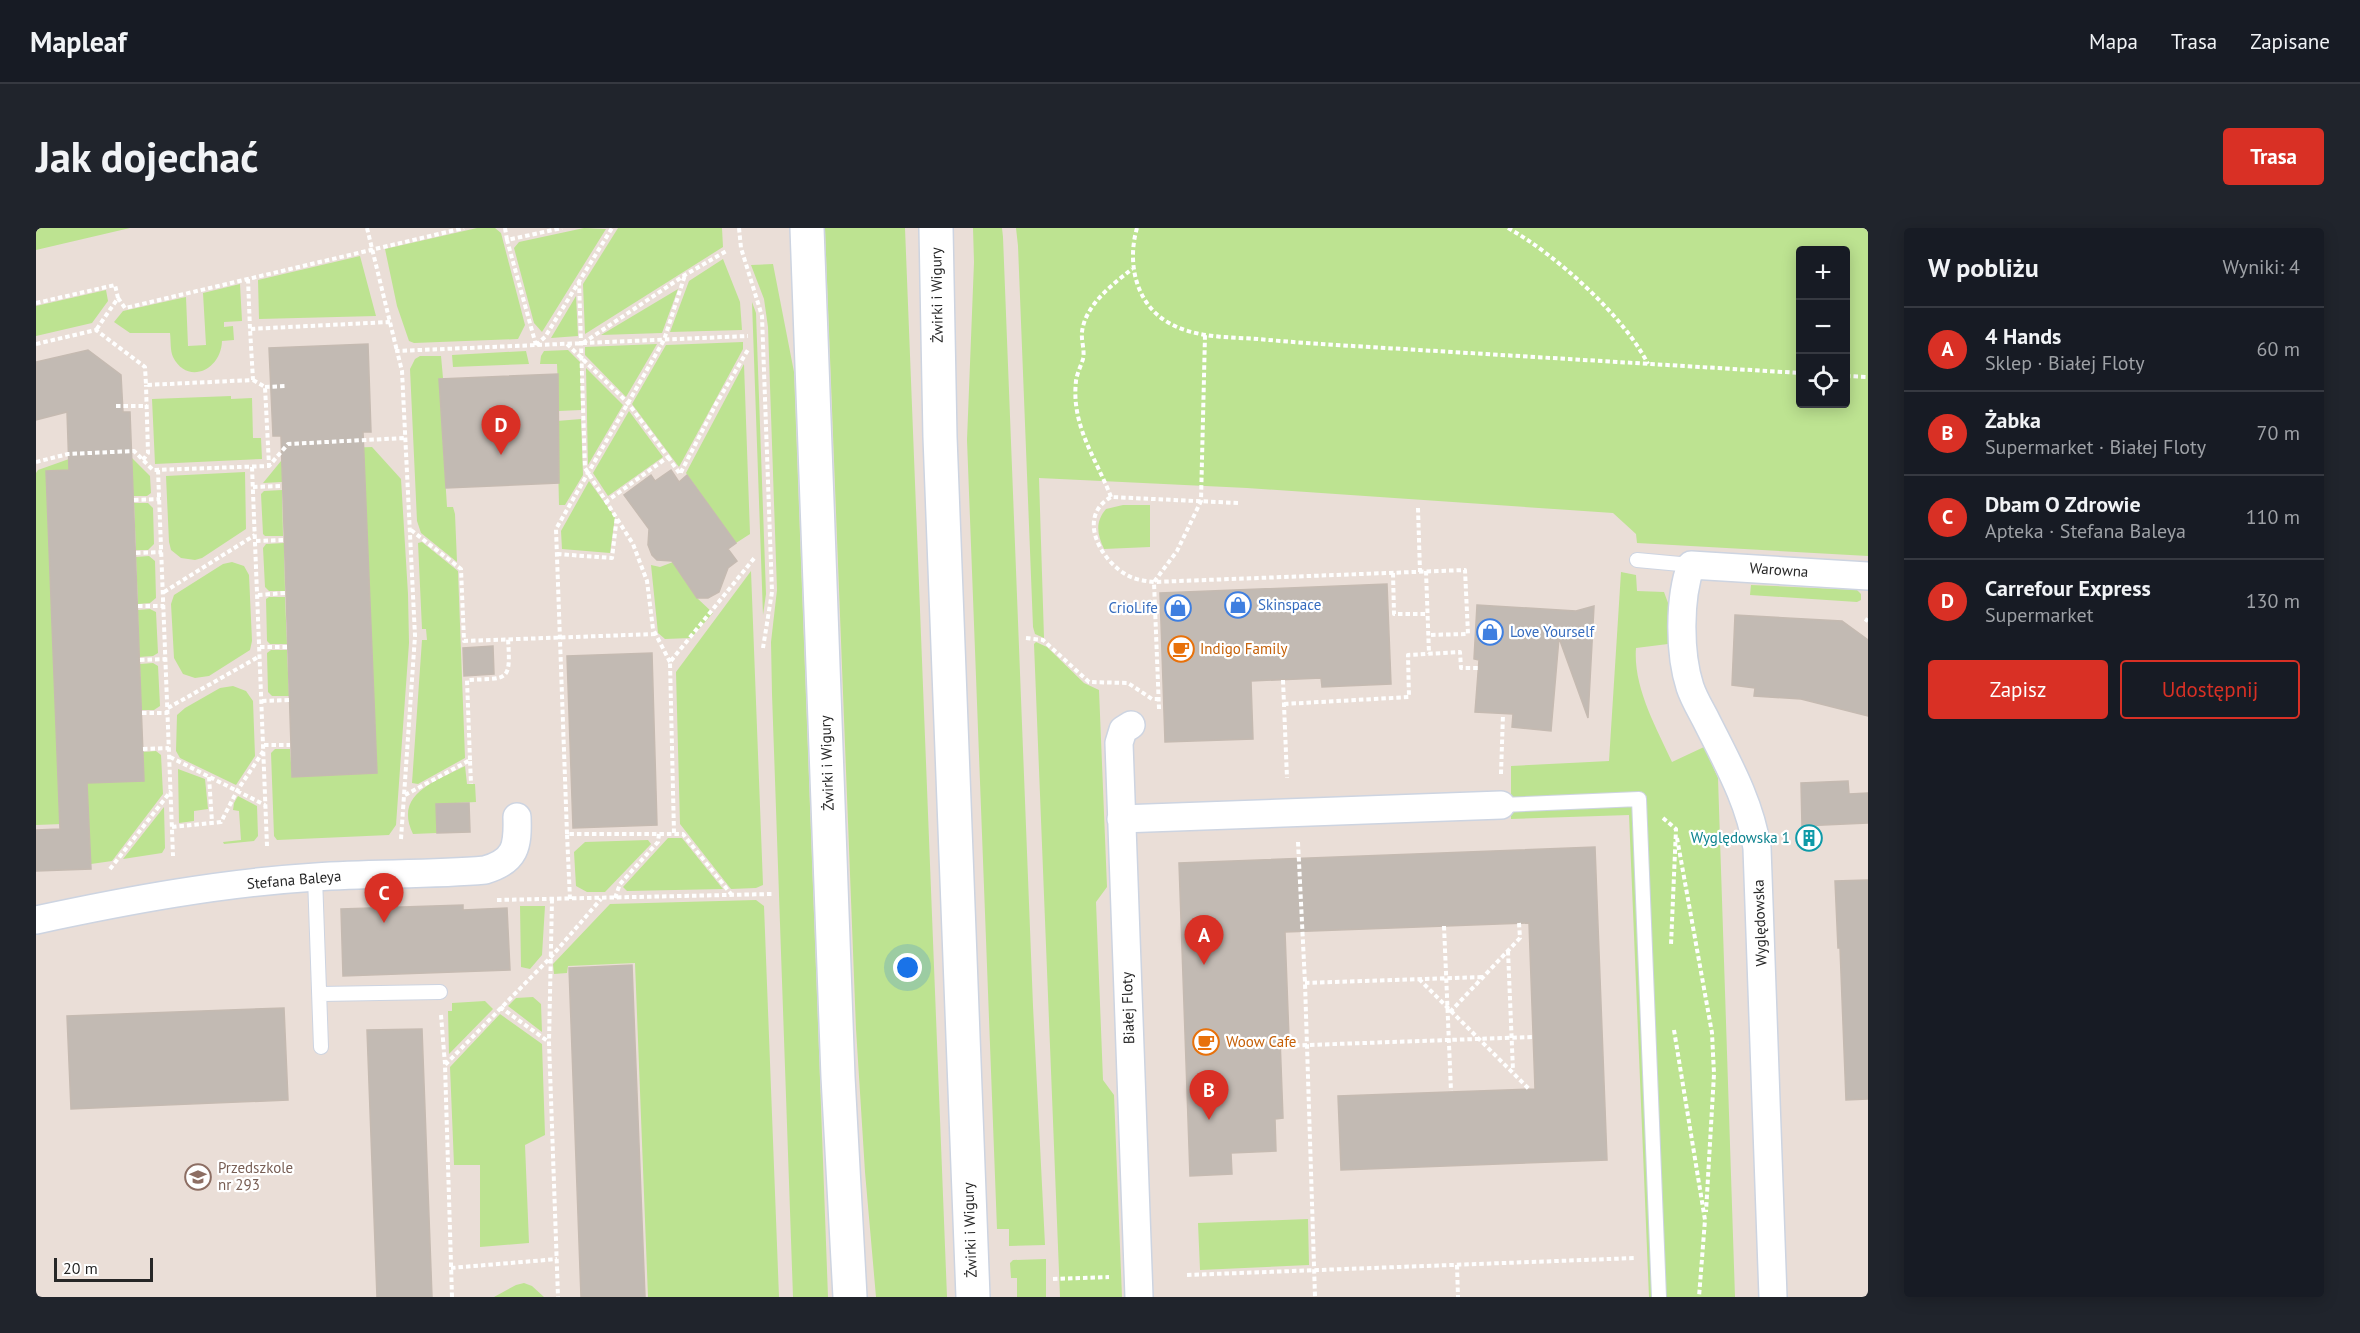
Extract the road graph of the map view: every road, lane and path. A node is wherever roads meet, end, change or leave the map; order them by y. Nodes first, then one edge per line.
1 (367, 228) edge
2 (464, 228) edge
3 (505, 228) edge
4 (562, 228) edge
5 (612, 228) edge
6 (739, 228) edge
7 (807, 228) edge
8 (936, 228) edge
9 (1137, 228) edge
10 (1508, 228) edge
11 (507, 240) junction
12 (372, 250) junction
13 (728, 250) dead end
14 (1132, 269) junction
15 (684, 275) junction
16 (248, 279) junction
17 (579, 281) junction
18 (118, 298) junction
19 (36, 303) edge
20 (390, 322) junction
21 (250, 329) junction
22 (96, 330) junction
23 (1205, 334) junction
24 (748, 336) dead end
25 (663, 340) junction
26 (582, 343) junction
27 (36, 344) edge
28 (567, 344) junction
29 (536, 345) junction
30 (749, 348) dead end
31 (397, 351) junction
32 (582, 360) junction
33 (1648, 364) junction
34 (1796, 373) edge
35 (1850, 376) edge
36 (1868, 377) edge
37 (253, 380) junction
38 (146, 386) junction
39 (286, 386) dead end
40 (265, 387) junction
41 (628, 403) junction
42 (116, 406) dead end
43 (147, 406) junction
44 (404, 438) junction
45 (668, 457) junction
46 (143, 460) junction
47 (36, 462) edge
48 (269, 466) junction
49 (252, 467) junction
50 (158, 470) junction
51 (588, 473) junction
52 (282, 486) dead end
53 (253, 487) junction
54 (1111, 497) junction
55 (160, 499) junction
56 (134, 500) dead end
57 (607, 501) junction
58 (1201, 501) junction
59 (1238, 503) dead end
60 (1418, 508) dead end
61 (617, 515) junction
62 (410, 529) junction
63 (255, 535) junction
64 (284, 540) dead end
65 (256, 541) junction
66 (162, 552) junction
67 (135, 553) dead end
68 (557, 554) junction
69 (756, 556) dead end
70 (1637, 560) dead end
71 (1691, 565) junction
72 (1426, 571) junction
73 (1420, 572) junction
74 (1393, 573) junction
75 (1868, 576) edge
76 (1154, 582) junction
77 (163, 592) junction
78 (285, 593) dead end
79 (258, 595) junction
80 (138, 606) dead end
81 (164, 606) junction
82 (1428, 614) junction
83 (656, 634) junction
84 (1428, 635) junction
85 (560, 638) junction
86 (1026, 638) dead end
87 (508, 639) junction
88 (260, 647) junction
89 (287, 647) dead end
90 (763, 648) dead end
91 (1429, 654) junction
92 (260, 656) junction
93 (166, 659) junction
94 (140, 660) dead end
95 (670, 662) junction
96 (1479, 668) dead end
97 (1283, 680) dead end
98 (1158, 699) junction
99 (289, 700) dead end
100 (262, 701) junction
101 (1284, 704) junction
102 (1159, 709) dead end
103 (168, 710) junction
104 (142, 713) dead end
105 (1503, 714) dead end
106 (1131, 725) dead end
107 (290, 745) dead end
108 (264, 747) junction
109 (170, 748) junction
110 (143, 749) dead end
111 (170, 757) junction
112 (470, 760) junction
113 (209, 776) junction
114 (1287, 778) dead end
115 (471, 784) dead end
116 (171, 790) junction
117 (237, 791) junction
118 (1500, 795) junction
119 (404, 796) junction
120 (266, 805) junction
121 (517, 817) dead end
122 (1658, 818) dead end
123 (1122, 819) junction
124 (212, 822) junction
125 (172, 827) junction
126 (1676, 829) junction
127 (674, 833) junction
128 (567, 834) junction
129 (659, 834) junction
130 (401, 839) dead end
131 (267, 846) dead end
132 (173, 856) dead end
133 (1298, 857) dead end
134 (110, 869) dead end
135 (315, 877) junction
136 (731, 894) junction
137 (772, 894) dead end
138 (615, 898) junction
139 (552, 899) dead end
140 (570, 899) dead end
141 (36, 920) edge
142 (1519, 923) dead end
143 (1444, 926) dead end
144 (1671, 946) dead end
145 (1508, 951) junction
146 (551, 957) junction
147 (1483, 977) junction
148 (1446, 978) junction
149 (1419, 979) junction
150 (1305, 983) junction
151 (440, 992) joint
152 (320, 994) junction
153 (500, 1008) junction
154 (1449, 1011) junction
155 (1673, 1020) dead end
156 (1533, 1037) dead end
157 (1511, 1038) junction
158 (1479, 1039) junction
159 (1449, 1040) junction
160 (549, 1042) junction
161 (1307, 1045) junction
162 (1280, 1046) dead end
163 (321, 1047) dead end
164 (445, 1065) junction
165 (1513, 1072) junction
166 (1529, 1089) dead end
167 (1451, 1091) dead end
168 (1705, 1220) junction
169 (557, 1258) junction
170 (1642, 1258) dead end
171 (1457, 1265) junction
172 (452, 1268) junction
173 (1314, 1270) junction
174 (1187, 1275) dead end
175 (1110, 1277) dead end
176 (1053, 1279) dead end
177 (453, 1297) edge
178 (558, 1297) edge
179 (850, 1297) edge
180 (973, 1297) edge
181 (1139, 1297) edge
182 (1315, 1297) edge
183 (1458, 1297) edge
184 (1659, 1297) edge
185 (1699, 1297) edge
186 (1773, 1297) edge

1 - 12 path
2 - 12 path
3 - 11 path
4 - 11 path
5 - 17 path
6 - 90 path
7 - 179 main road, Żwirki i Wigury
8 - 180 main road, Żwirki i Wigury
9 - 14 path
10 - 33 path
11 - 29 path
12 - 16 path
12 - 20 path
13 - 15 path
14 - 23 path
14 - 54 path
15 - 25 path
15 - 26 path
16 - 18 path
16 - 21 path
17 - 26 path
17 - 29 path
18 - 19 path
18 - 22 path
20 - 21 path
20 - 31 path
21 - 37 path
22 - 27 path
22 - 38 path
23 - 33 path
23 - 58 path
24 - 25 path
25 - 26 path
25 - 41 path
26 - 28 path
26 - 32 path
28 - 29 path
28 - 32 path
29 - 31 path
30 - 45 path
31 - 44 path
32 - 41 path
32 - 51 path
33 - 34 path
35 - 36 path
37 - 38 path
37 - 40 path
38 - 43 path
39 - 40 path
40 - 48 path
41 - 45 path
41 - 51 path
42 - 43 path
43 - 46 path
44 - 48 path
44 - 62 path
45 - 57 path
46 - 47 path
46 - 50 path
48 - 49 path
49 - 50 path
49 - 53 path
50 - 55 path
51 - 57 path
51 - 68 path
52 - 53 path
53 - 63 path
54 - 58 path
54 - 76 path
55 - 56 path
55 - 66 path
57 - 61 path
58 - 59 path
58 - 76 path
60 - 73 path
61 - 68 path
61 - 83 path
62 - 87 path
62 - 119 path
63 - 65 path
63 - 77 path
64 - 65 path
65 - 79 path
66 - 67 path
66 - 77 path
68 - 85 path
69 - 95 path
70 - 71 lane
71 - 75 street, Warowna
71 - 186 street, Wyględowska
72 - 73 path
72 - 82 path
72 - 84 path
73 - 74 path
74 - 76 path
74 - 82 path
76 - 98 path
77 - 81 path
78 - 79 path
79 - 88 path
80 - 81 path
81 - 93 path
82 - 84 path
83 - 85 path
83 - 95 path
84 - 91 path
85 - 87 path
85 - 128 path
86 - 98 path
87 - 112 path
88 - 89 path
88 - 92 path
91 - 96 path
91 - 101 path
92 - 100 path
92 - 103 path
93 - 94 path
93 - 103 path
95 - 127 path
97 - 101 path
98 - 102 path
99 - 100 path
100 - 108 path
101 - 114 path
103 - 104 path
103 - 109 path
105 - 118 path
106 - 123 street, Białej Floty
107 - 108 path
108 - 117 path
108 - 120 path
109 - 110 path
109 - 111 path
111 - 113 path
111 - 116 path
112 - 115 path
112 - 119 path
113 - 117 path
113 - 124 path
116 - 125 path
116 - 134 path
117 - 120 path
117 - 124 path
118 - 123 street
118 - 184 lane
119 - 130 path
120 - 131 path
121 - 135 street, Stefana Baleya
122 - 126 path
123 - 181 street, Białej Floty
124 - 125 path
125 - 132 path
126 - 144 path
126 - 168 path
127 - 129 path
127 - 136 path
128 - 129 path
128 - 140 path
129 - 138 path
133 - 150 path
135 - 141 street, Stefana Baleya
135 - 152 lane
136 - 137 path
136 - 138 path
138 - 146 path
139 - 146 path
142 - 145 path
143 - 148 path
145 - 147 path
145 - 157 path
146 - 153 path
146 - 160 path
147 - 148 path
147 - 154 path
148 - 149 path
148 - 154 path
149 - 150 path
149 - 154 path
150 - 161 path
151 - 152 lane
151 - 164 path
152 - 163 lane
153 - 160 path
153 - 164 path
154 - 158 path
154 - 159 path
155 - 168 path
156 - 157 path
157 - 158 path
157 - 165 path
158 - 159 path
158 - 165 path
159 - 161 path
159 - 167 path
160 - 169 path
161 - 162 path
161 - 173 path
164 - 172 path
165 - 166 path
168 - 185 path
169 - 172 path
169 - 178 path
170 - 171 path
171 - 173 path
171 - 183 path
172 - 177 path
173 - 174 path
173 - 182 path
175 - 176 path

